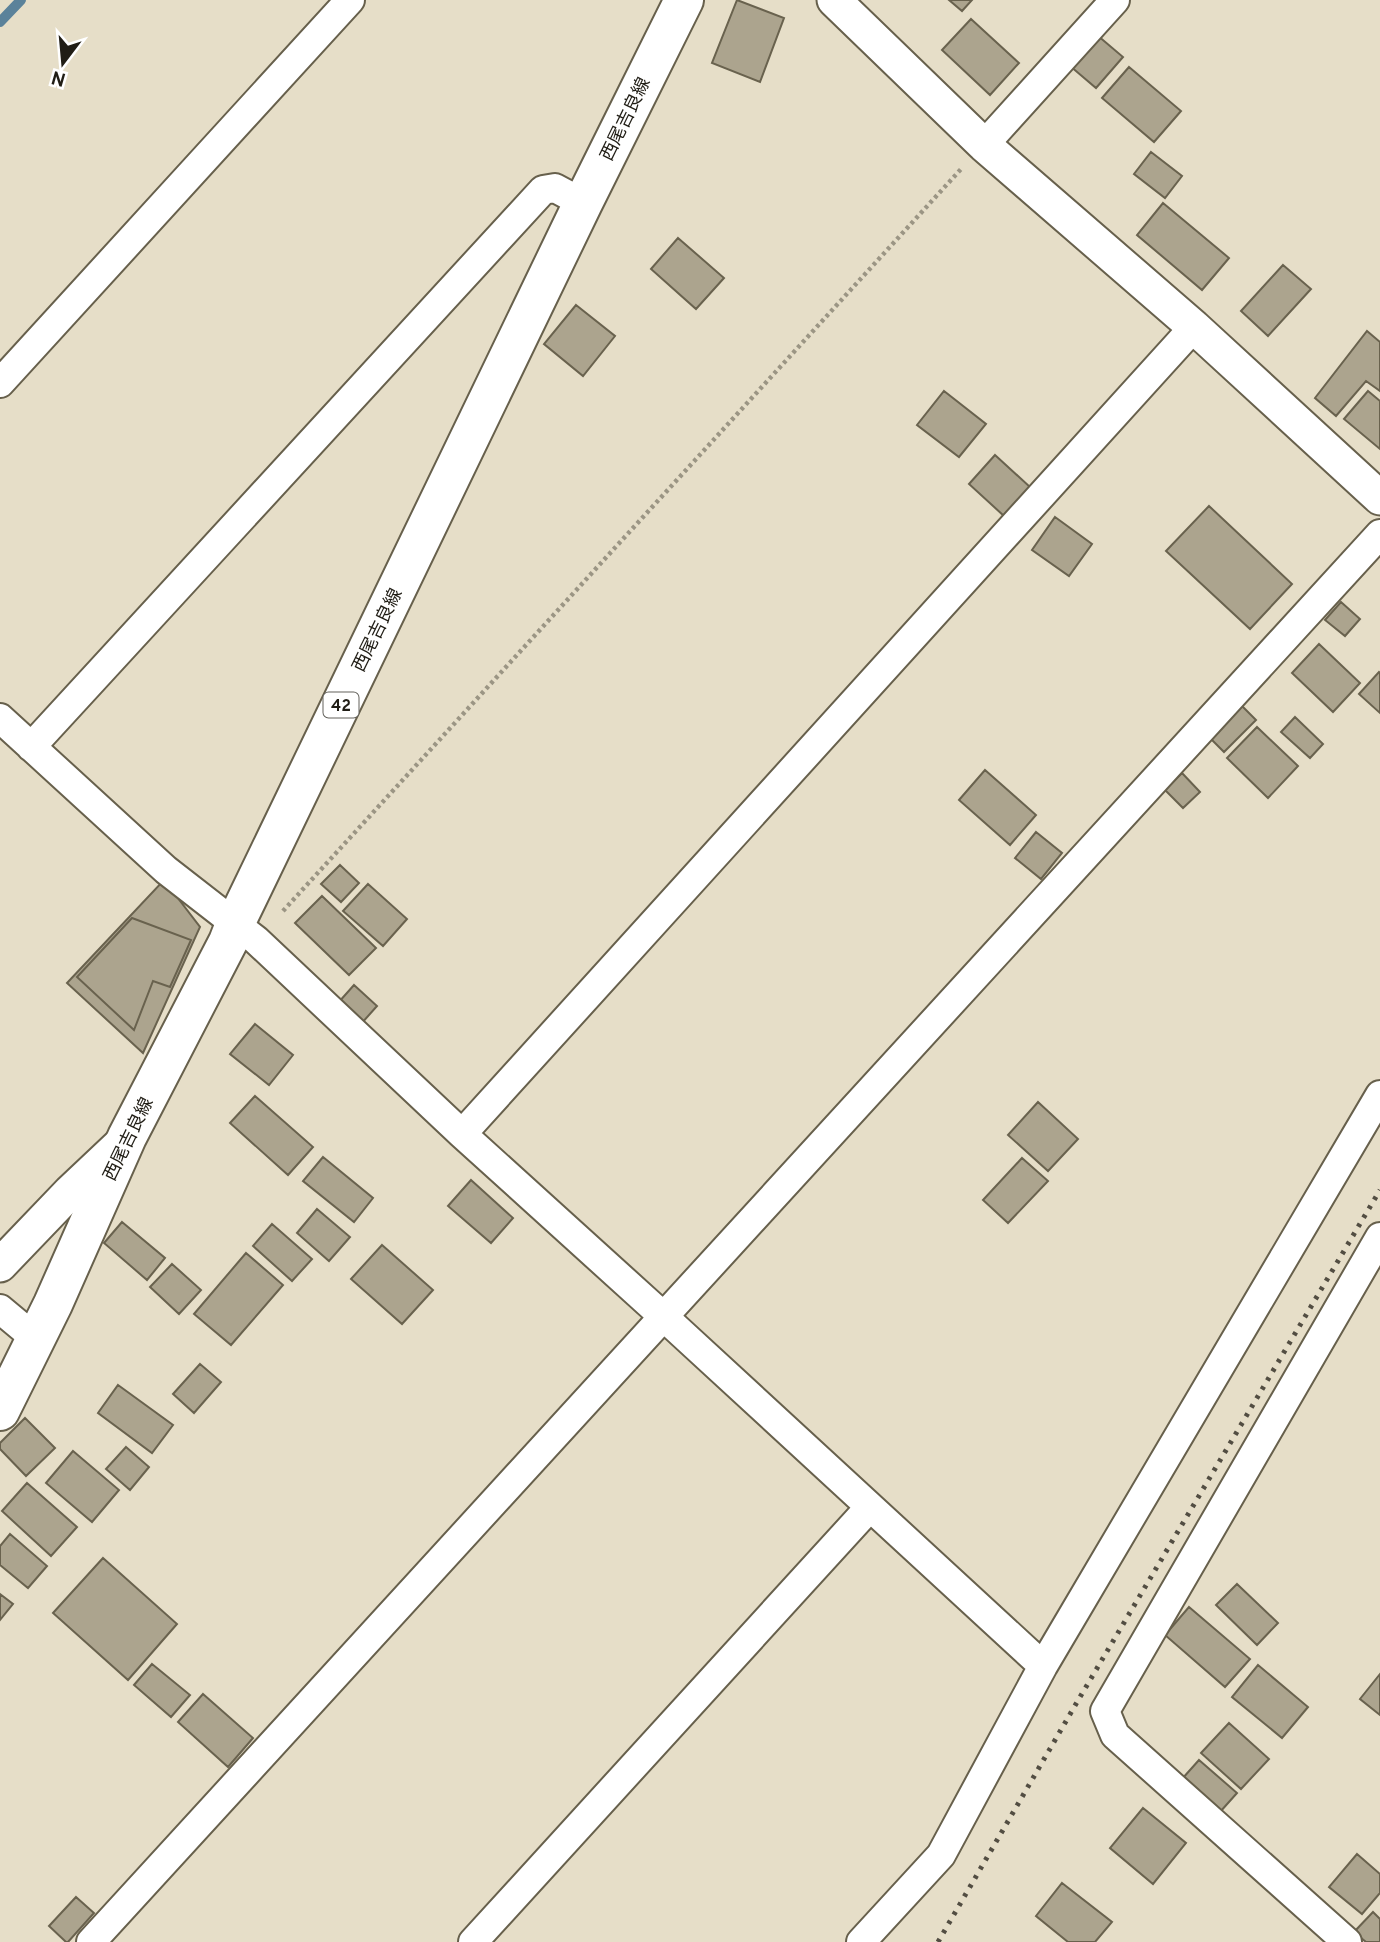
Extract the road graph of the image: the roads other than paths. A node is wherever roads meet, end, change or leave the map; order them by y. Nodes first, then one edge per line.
1 (350, 0) edge
2 (684, 0) edge
3 (834, 0) edge
4 (1115, 0) edge
5 (984, 145) junction
6 (583, 203) junction
7 (1194, 327) junction
8 (0, 383) edge
9 (1380, 498) edge
10 (1380, 534) edge
11 (0, 718) edge
12 (32, 747) junction
13 (246, 932) junction
14 (1380, 1096) edge
15 (462, 1134) junction
16 (127, 1138) junction
17 (1380, 1237) edge
18 (0, 1265) edge
19 (0, 1309) edge
20 (664, 1317) junction
21 (36, 1339) junction
22 (0, 1411) edge
23 (870, 1507) junction
24 (1043, 1666) junction
25 (91, 1942) edge
26 (473, 1942) edge
27 (860, 1942) edge
28 (1347, 1942) edge

1 - 8 street
2 - 6 main road, 西尾吉良線 / 42
3 - 5 street
4 - 5 street
5 - 7 street
6 - 12 street
6 - 13 main road, 西尾吉良線 / 42
7 - 9 street
7 - 15 street
10 - 20 street
11 - 12 street
12 - 13 street
13 - 15 street
13 - 16 main road, 西尾吉良線 / 42
14 - 24 street
15 - 20 street
16 - 18 street
16 - 21 main road, 西尾吉良線 / 42
17 - 28 street
19 - 21 street
20 - 23 street
20 - 25 street
21 - 22 main road, 西尾吉良線 / 42
23 - 24 street
23 - 26 street
24 - 27 street

